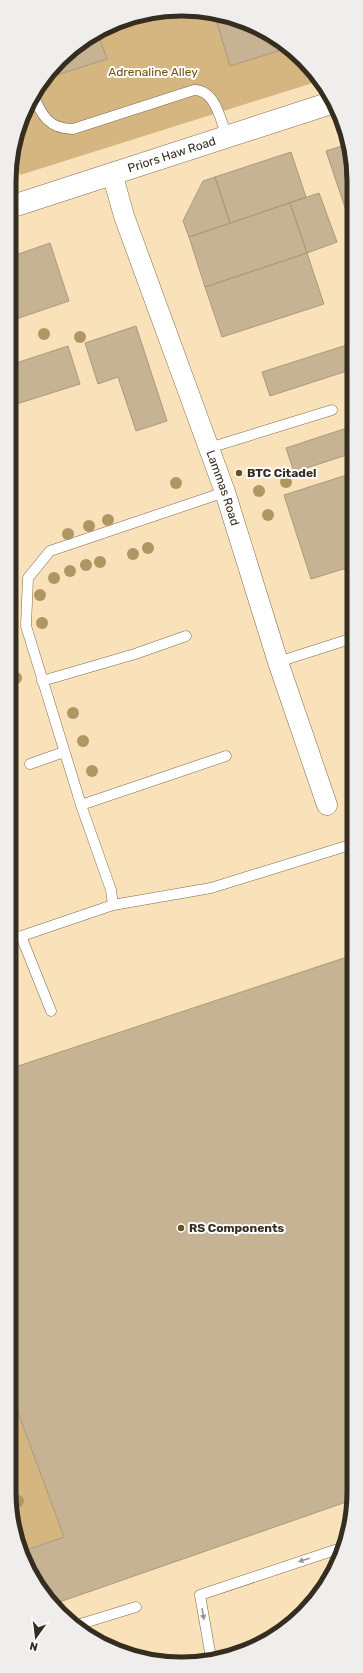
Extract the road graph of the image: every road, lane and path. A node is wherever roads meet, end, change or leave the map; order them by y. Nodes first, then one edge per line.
1 (36, 102) edge
2 (328, 104) edge
3 (227, 136) junction
4 (112, 173) junction
5 (16, 205) edge
6 (332, 410) dead end
7 (209, 448) junction
8 (225, 492) junction
9 (186, 636) dead end
10 (347, 640) edge
11 (278, 662) junction
12 (42, 681) junction
13 (64, 752) junction
14 (226, 756) dead end
15 (30, 764) dead end
16 (81, 805) junction
17 (327, 805) dead end
18 (347, 846) edge
19 (113, 905) junction
20 (22, 936) junction
21 (16, 938) edge
22 (51, 1011) dead end
23 (336, 1550) edge
24 (136, 1607) dead end
25 (82, 1624) edge
26 (210, 1655) edge

1 - 3 lane
2 - 3 street, Priors Haw Road
3 - 4 street, Priors Haw Road
4 - 5 street, Priors Haw Road
4 - 7 street, Lammas Road
6 - 7 lane
7 - 8 street, Lammas Road
8 - 11 street, Lammas Road
8 - 12 lane
9 - 12 lane
10 - 11 lane
11 - 17 street, Lammas Road
12 - 13 lane
13 - 15 lane
13 - 16 lane
14 - 16 lane
16 - 19 lane
18 - 19 lane
19 - 20 lane
20 - 21 lane
20 - 22 lane
23 -> 26 lane
24 - 25 lane

